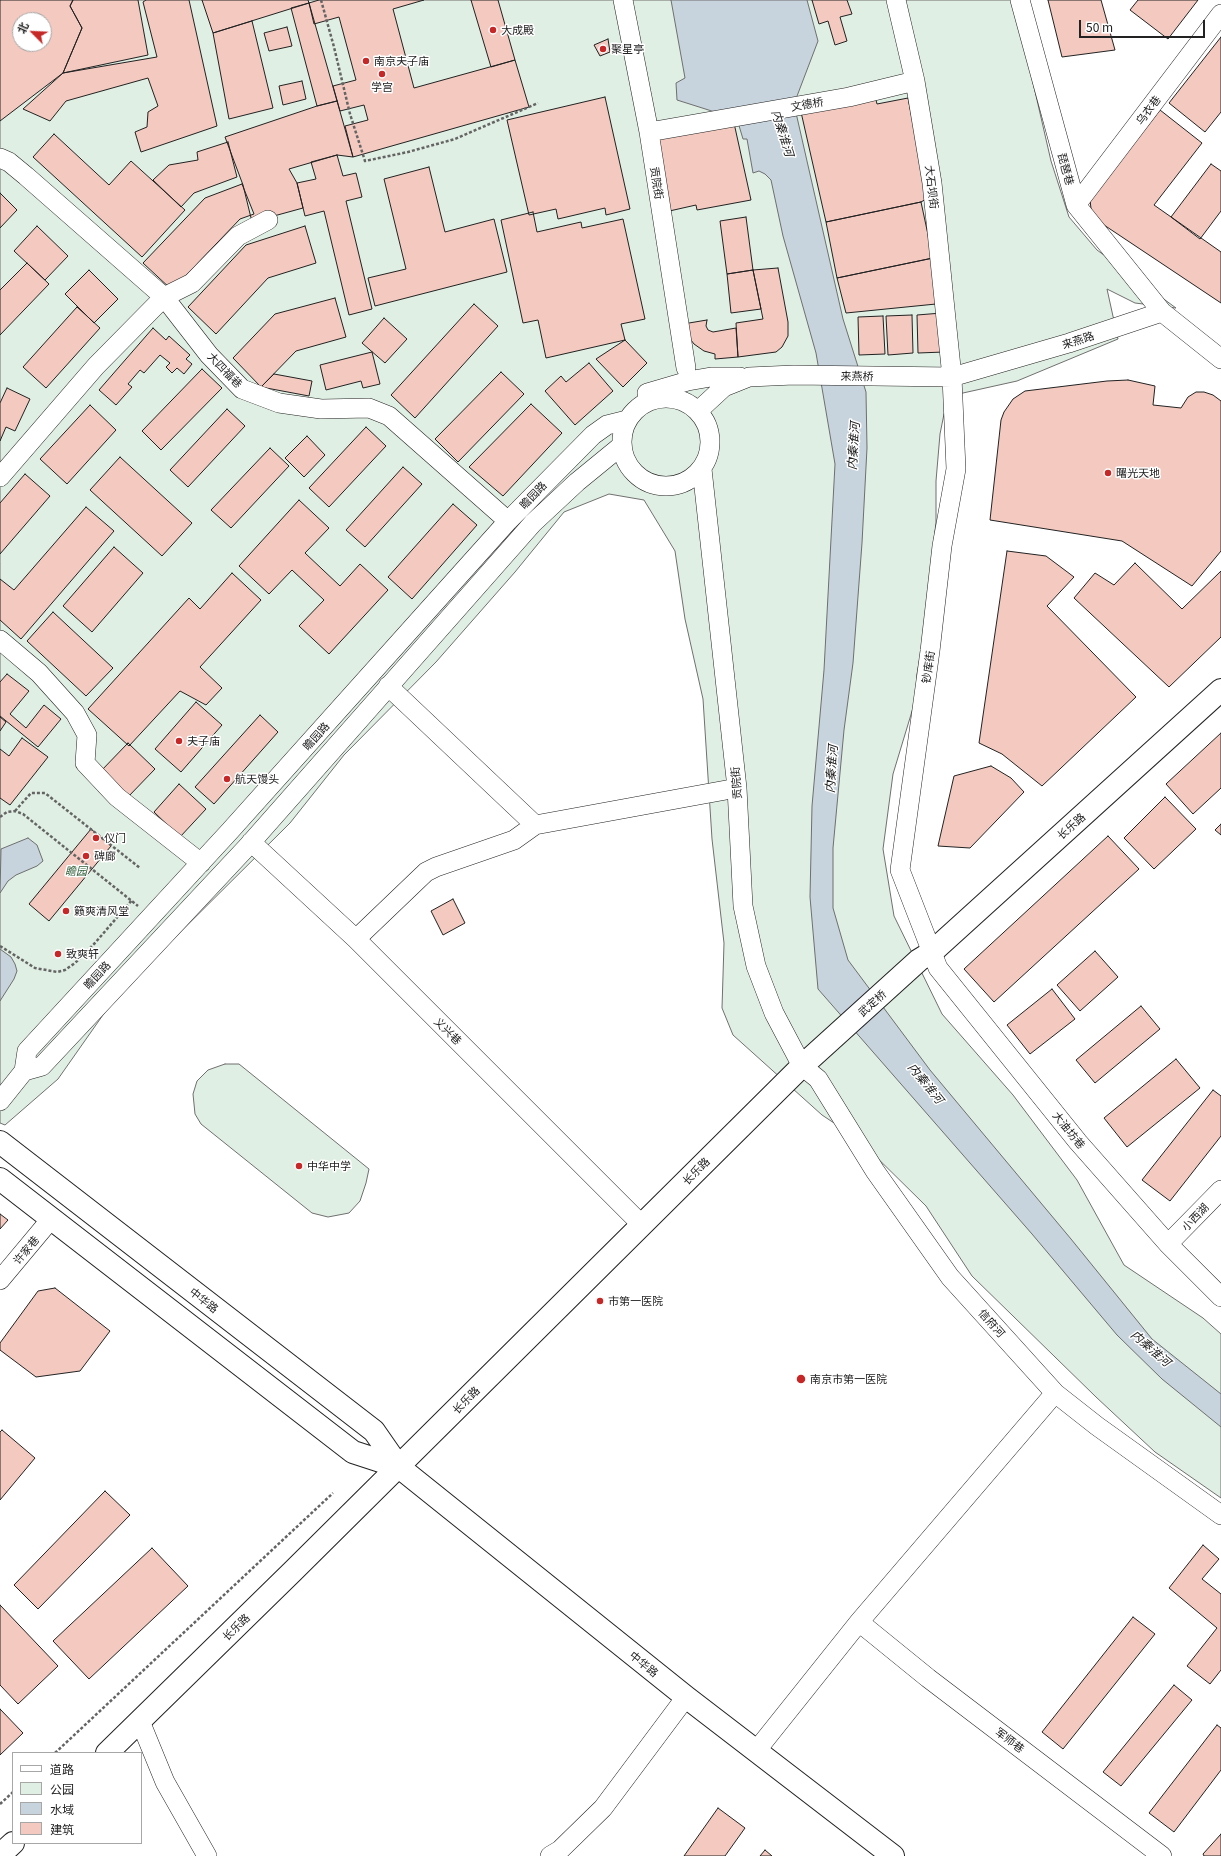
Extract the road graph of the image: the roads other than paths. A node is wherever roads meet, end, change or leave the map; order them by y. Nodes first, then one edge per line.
1 (623, 0) edge
2 (896, 0) edge
3 (1020, 0) edge
4 (1221, 14) edge
5 (915, 81) junction
6 (649, 132) junction
7 (0, 158) edge
8 (1076, 205) junction
9 (268, 220) dead end
10 (164, 297) junction
11 (1162, 312) junction
12 (1221, 359) edge
13 (686, 368) dead end
14 (749, 377) junction
15 (919, 377) joint
16 (952, 377) junction
17 (698, 411) junction
18 (627, 420) junction
19 (593, 435) junction
20 (621, 446) junction
21 (702, 468) junction
22 (0, 477) edge
23 (508, 521) junction
24 (0, 640) edge
25 (388, 686) junction
26 (1221, 690) edge
27 (737, 788) junction
28 (250, 809) junction
29 (266, 824) junction
30 (535, 825) junction
31 (229, 832) junction
32 (249, 844) junction
33 (201, 863) junction
34 (356, 939) junction
35 (926, 956) junction
36 (825, 1046) joint
37 (24, 1071) junction
38 (810, 1072) junction
39 (0, 1100) edge
40 (0, 1142) edge
41 (0, 1180) edge
42 (1221, 1190) edge
43 (51, 1220) junction
44 (642, 1225) junction
45 (1168, 1244) junction
46 (0, 1280) edge
47 (1221, 1297) edge
48 (1056, 1393) junction
49 (399, 1467) junction
50 (1221, 1515) edge
51 (860, 1622) junction
52 (686, 1697) junction
53 (140, 1721) junction
54 (756, 1751) junction
55 (108, 1752) edge
56 (12, 1844) edge
57 (0, 1855) edge
58 (207, 1856) edge
59 (550, 1856) edge
60 (893, 1856) edge
61 (1162, 1856) edge

1 - 6 street, 贡院街
2 - 5 street, 大石坝街
3 - 8 street, 琵琶巷
4 - 8 street, 乌衣巷
5 - 6 street, 文德桥
5 - 16 street, 大石坝街
6 - 13 street, 贡院街
7 - 10 street, 大四福巷
8 - 11 street, 琵琶巷
9 - 10 street
10 - 22 street
10 - 23 street, 大四福巷
11 - 12 street
11 - 16 street, 来燕路
14 - 15 street, 来燕桥
14 - 17 street
14 - 19 street
15 - 16 street, 来燕路
16 - 35 street, 钞库街
17 - 18 street
17 - 21 street
18 - 19 street, 瞻园路
18 - 20 street
19 - 23 street, 瞻园路
20 - 21 street
20 - 25 street, 瞻园路
21 - 27 street, 贡院街
23 - 28 street, 瞻园路
24 - 33 street
25 - 29 street, 瞻园路
25 - 30 street
26 - 35 main road, 长乐路
27 - 30 street
27 - 38 street, 贡院街
28 - 29 street
28 - 31 street, 瞻园路
29 - 32 street, 瞻园路
30 - 34 street
31 - 32 street
31 - 33 street, 瞻园路
32 - 34 street, 义兴巷
32 - 37 street, 瞻园路
33 - 37 street, 瞻园路
34 - 44 street, 义兴巷
35 - 36 main road, 武定桥
35 - 45 street, 大油坊巷
36 - 38 main road, 长乐路
37 - 39 street
38 - 44 main road, 长乐路
38 - 48 street, 信府河
40 - 49 main road, 中华路
41 - 43 main road, 中华路
42 - 45 street, 小西湖
43 - 46 street, 许家巷
43 - 49 main road, 中华路
44 - 49 main road, 长乐路
45 - 47 street, 大油坊巷
48 - 50 street, 信府河
48 - 51 street
49 - 52 main road, 中华路
49 - 53 main road, 长乐路
51 - 54 street
51 - 61 street, 军师巷
52 - 54 main road, 中华路
52 - 59 street
53 - 55 main road, 长乐路
53 - 58 street
54 - 60 main road, 中华路
56 - 57 main road

